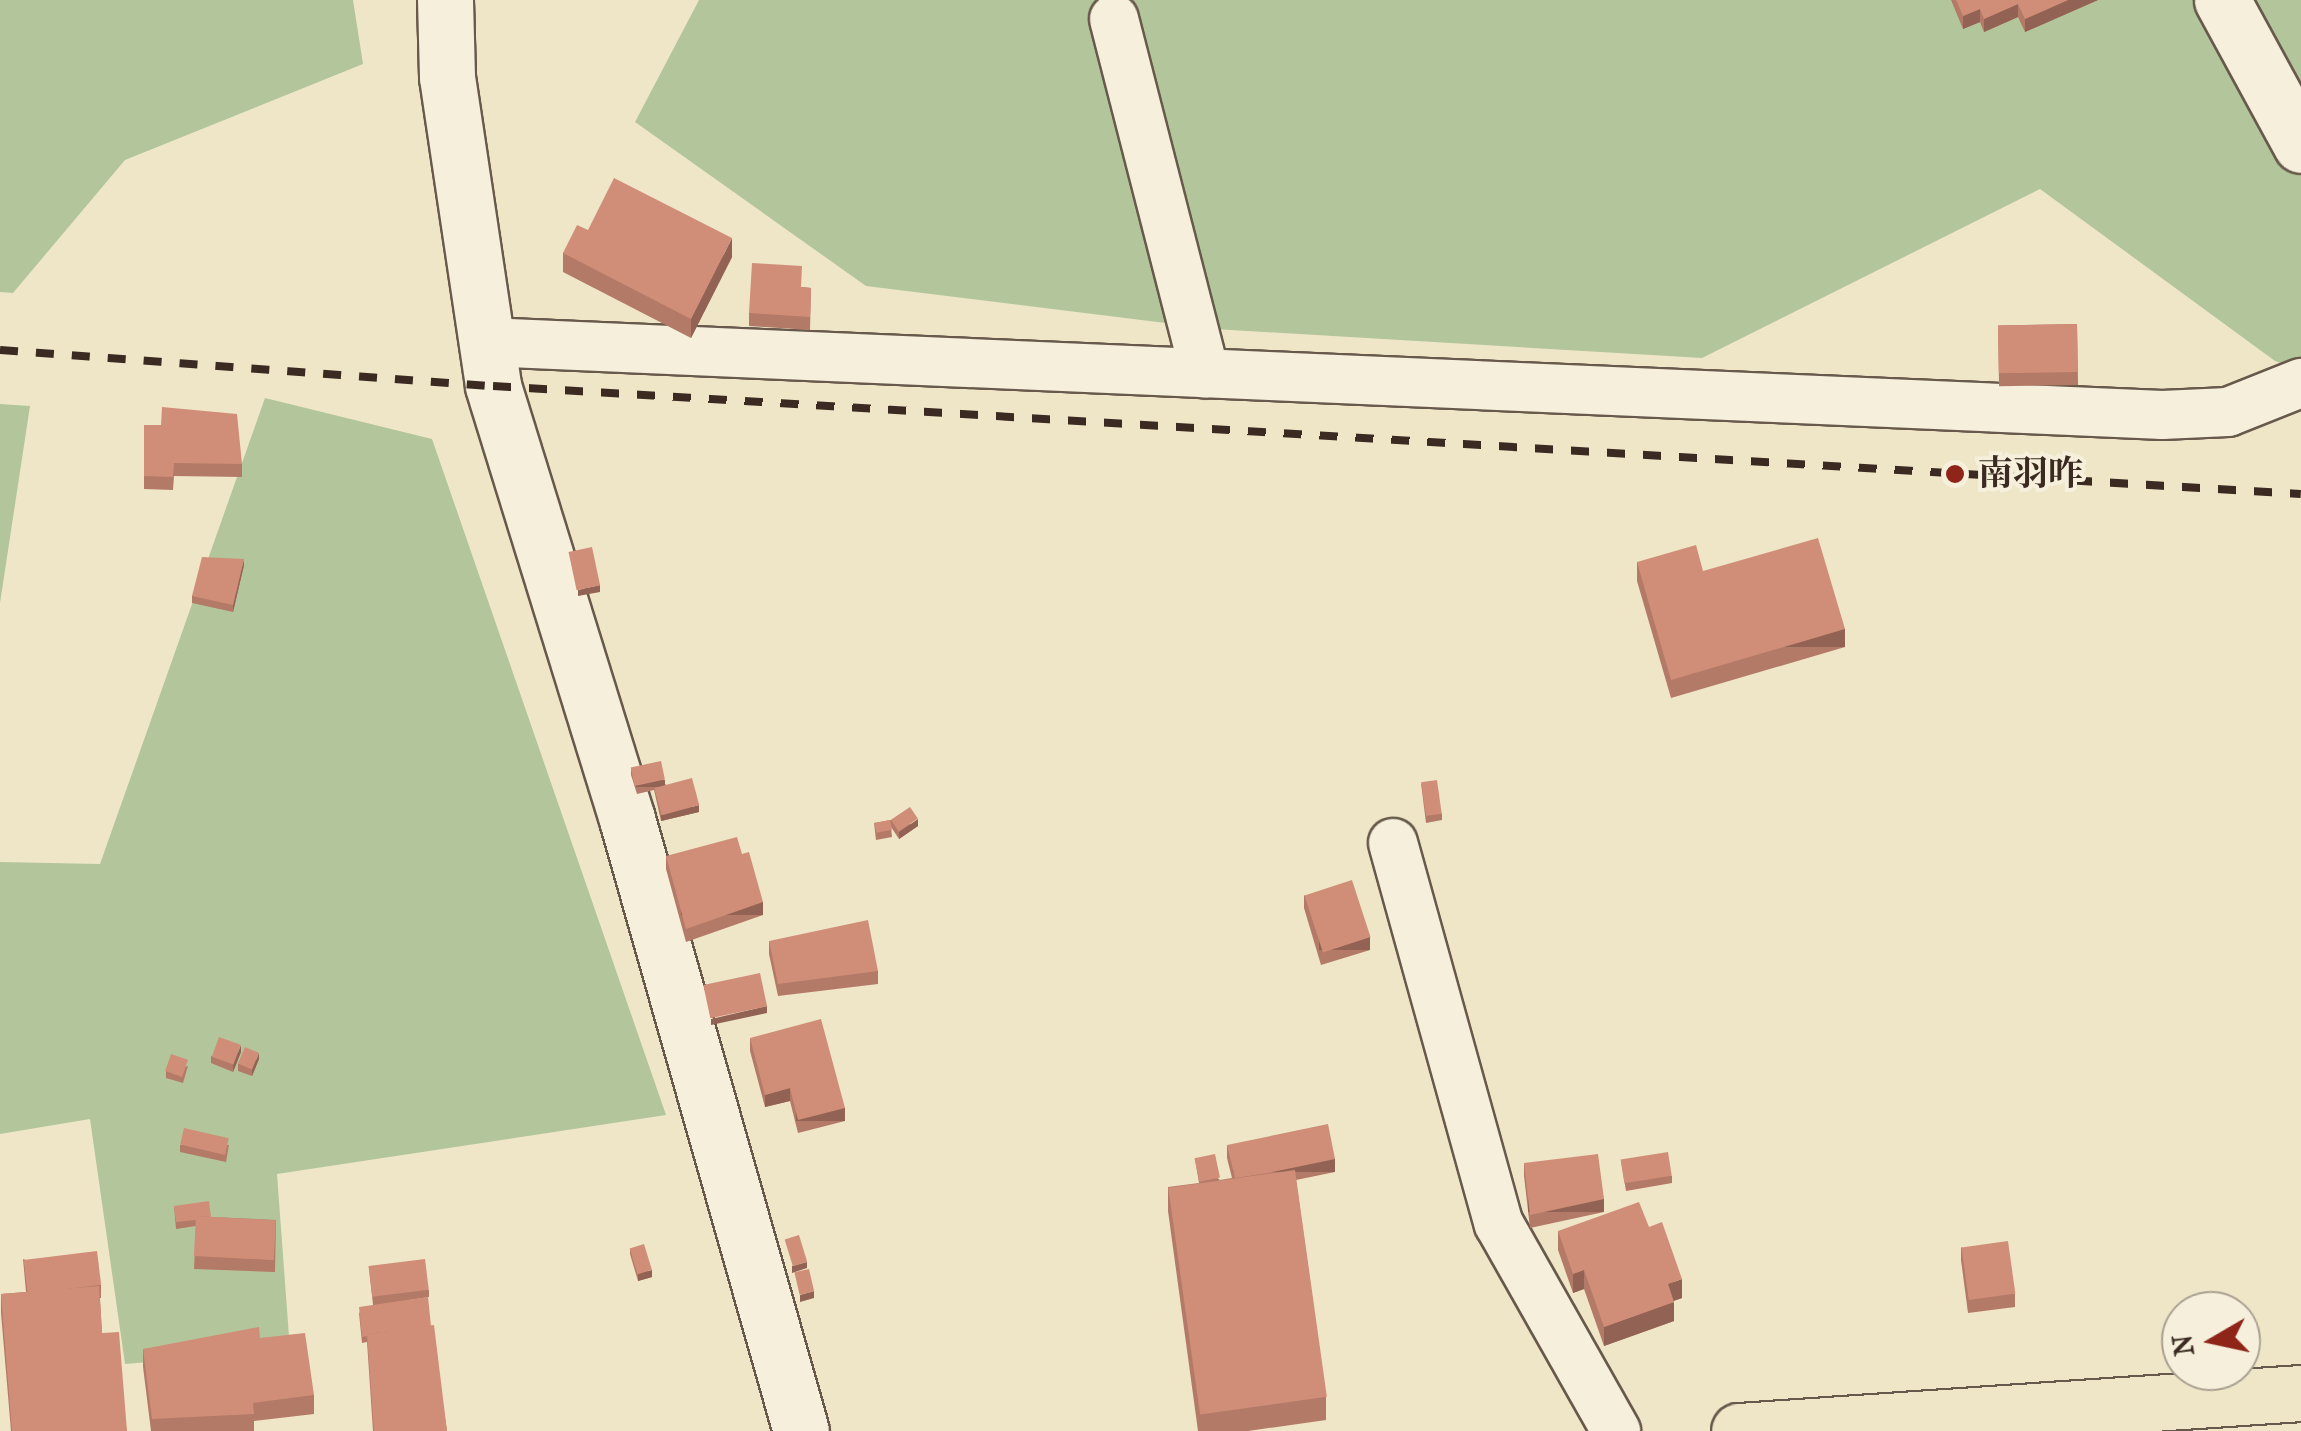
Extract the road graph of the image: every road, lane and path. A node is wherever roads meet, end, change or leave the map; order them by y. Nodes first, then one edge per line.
1 (445, 0) edge
2 (2222, 0) edge
3 (1114, 19) dead end
4 (2301, 145) edge
5 (486, 342) junction
6 (1204, 374) junction
7 (2301, 383) edge
8 (1393, 843) dead end
9 (2301, 1393) edge
10 (800, 1431) edge
11 (1616, 1431) edge
12 (1739, 1431) edge

1 - 5 street
2 - 4 street
3 - 6 street
5 - 6 street
5 - 10 street
6 - 7 street
8 - 11 street
9 - 12 highway

